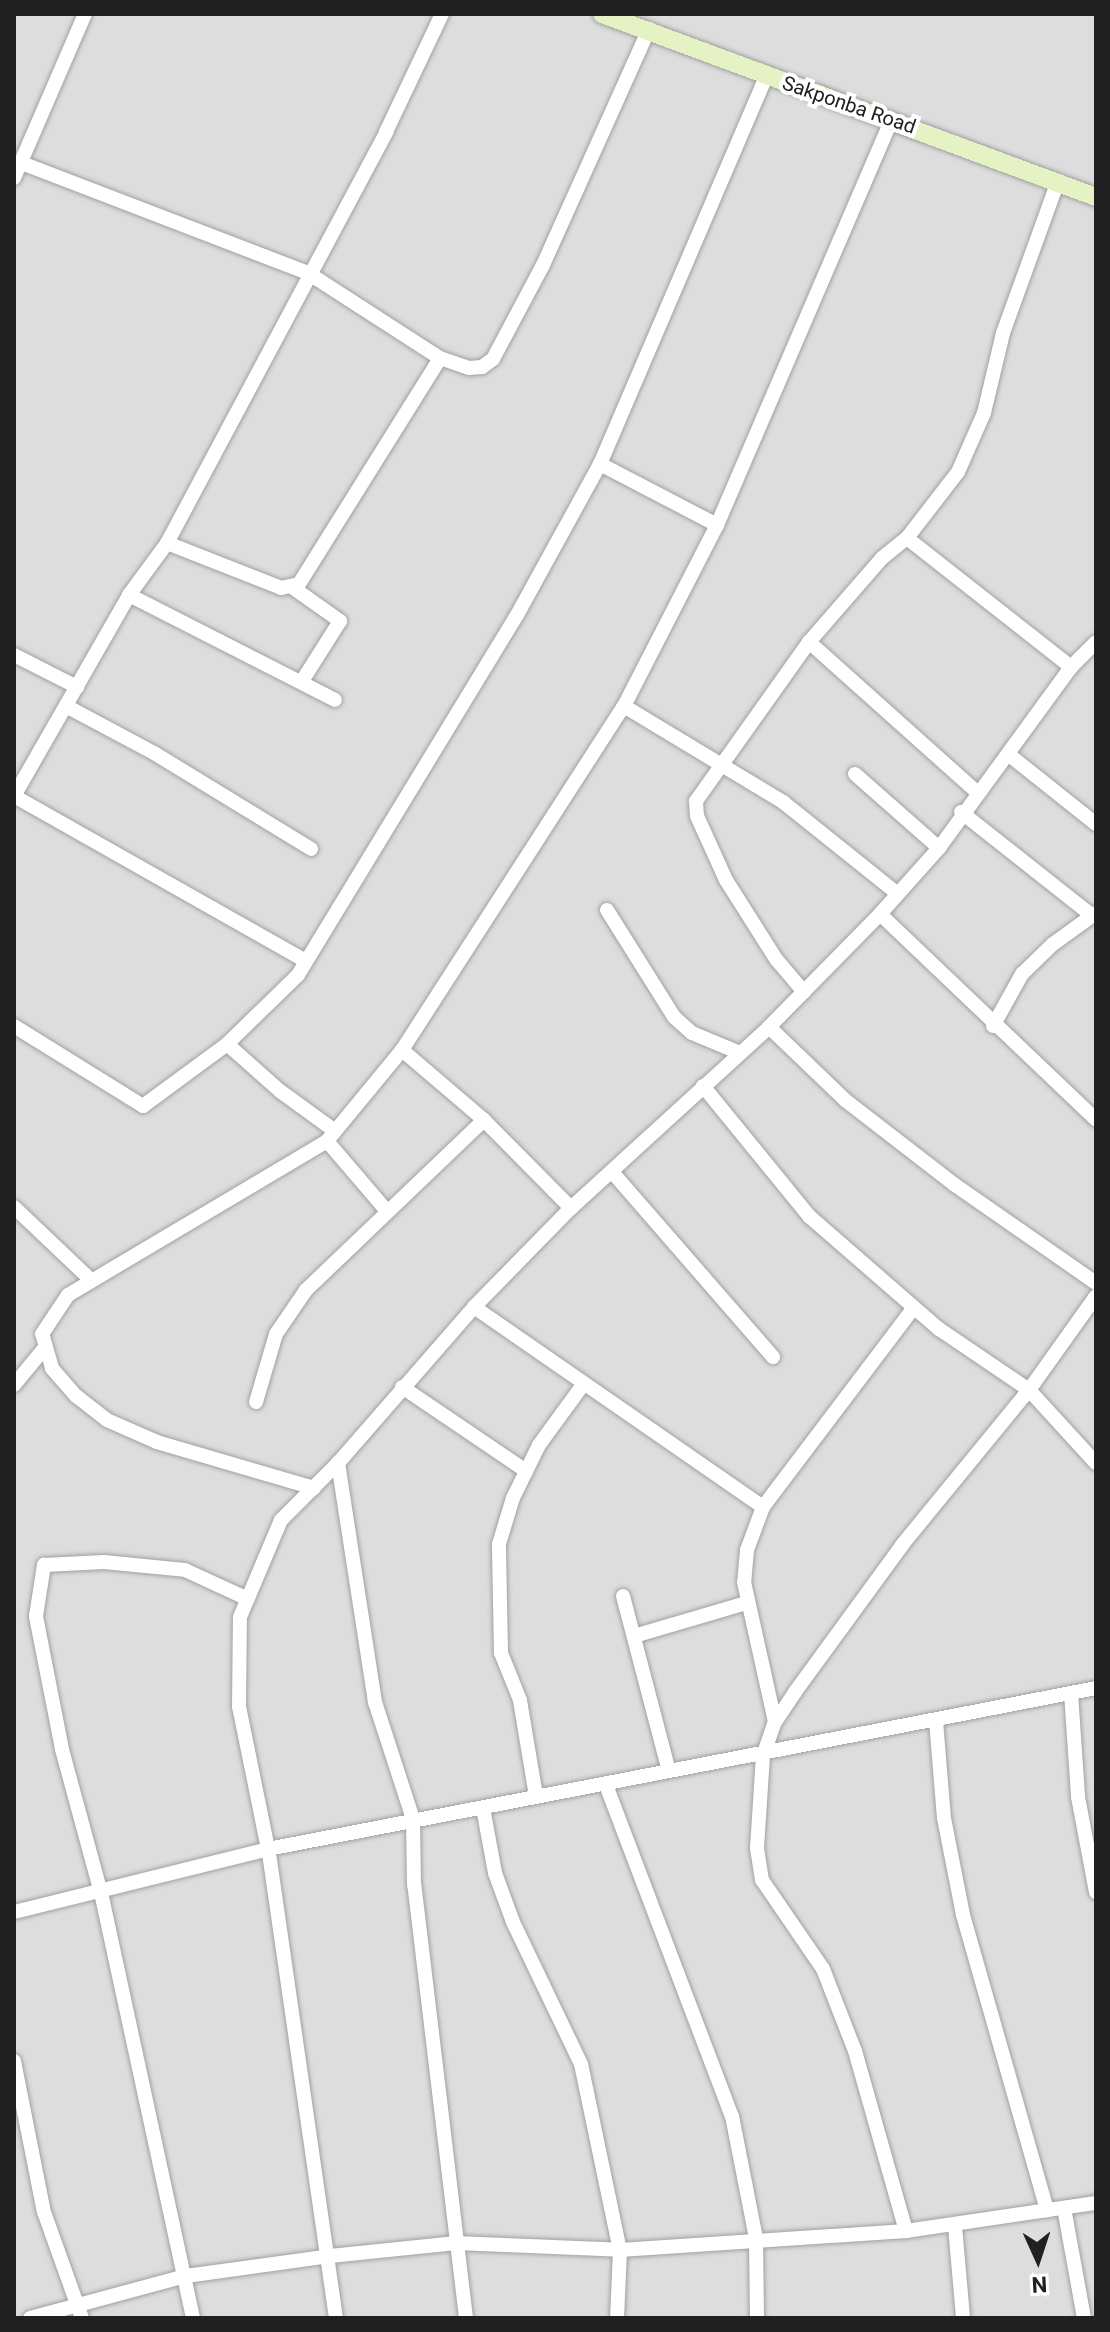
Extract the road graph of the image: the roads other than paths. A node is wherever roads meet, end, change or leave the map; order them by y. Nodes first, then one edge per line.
1 (85, 14) edge
2 (442, 14) edge
3 (604, 14) edge
4 (649, 29) junction
5 (766, 76) junction
6 (892, 119) junction
7 (19, 162) junction
8 (14, 178) edge
9 (1058, 181) junction
10 (1096, 197) edge
11 (308, 273) junction
12 (440, 358) junction
13 (600, 464) junction
14 (717, 525) junction
15 (907, 538) junction
16 (167, 543) junction
17 (292, 587) junction
18 (129, 595) junction
19 (809, 642) junction
20 (1094, 648) edge
21 (14, 655) edge
22 (1071, 667) junction
23 (302, 681) junction
24 (77, 687) junction
25 (335, 700) dead end
26 (66, 706) junction
27 (624, 706) junction
28 (1008, 754) junction
29 (726, 763) junction
30 (855, 774) dead end
31 (977, 792) junction
32 (14, 796) edge
33 (961, 812) junction
34 (1096, 824) edge
35 (939, 848) junction
36 (311, 849) dead end
37 (898, 894) junction
38 (607, 910) dead end
39 (880, 914) junction
40 (1093, 914) edge
41 (306, 961) junction
42 (804, 992) junction
43 (14, 1026) edge
44 (993, 1026) junction
45 (769, 1027) junction
46 (227, 1044) junction
47 (402, 1050) junction
48 (740, 1053) junction
49 (703, 1086) junction
50 (484, 1120) junction
51 (1096, 1120) edge
52 (331, 1136) junction
53 (613, 1173) junction
54 (14, 1207) edge
55 (571, 1208) junction
56 (385, 1209) junction
57 (91, 1280) junction
58 (1096, 1283) edge
59 (1096, 1296) edge
60 (474, 1307) junction
61 (913, 1309) junction
62 (43, 1350) junction
63 (773, 1357) dead end
64 (14, 1385) edge
65 (582, 1386) junction
66 (402, 1387) junction
67 (1029, 1390) junction
68 (256, 1402) dead end
69 (338, 1463) junction
70 (1096, 1463) edge
71 (526, 1471) junction
72 (314, 1488) junction
73 (763, 1507) junction
74 (623, 1596) dead end
75 (248, 1599) junction
76 (746, 1603) junction
77 (634, 1636) junction
78 (1096, 1688) edge
79 (1071, 1693) junction
80 (936, 1721) junction
81 (775, 1722) junction
82 (763, 1756) junction
83 (668, 1768) junction
84 (606, 1785) junction
85 (536, 1796) junction
86 (483, 1808) junction
87 (413, 1819) junction
88 (268, 1849) junction
89 (1096, 1892) edge
90 (101, 1893) junction
91 (14, 1912) edge
92 (14, 2061) edge
93 (1096, 2203) edge
94 (1064, 2208) junction
95 (1047, 2210) junction
96 (955, 2226) junction
97 (906, 2231) junction
98 (756, 2238) junction
99 (456, 2243) junction
100 (620, 2250) junction
101 (330, 2256) junction
102 (186, 2276) junction
103 (81, 2312) edge
104 (30, 2318) edge
105 (193, 2318) edge
106 (336, 2318) edge
107 (466, 2318) edge
108 (617, 2318) edge
109 (757, 2318) edge
110 (963, 2318) edge
111 (1084, 2318) edge

1 - 7 street
2 - 11 street
3 - 4 main road, Sakponba Road
4 - 5 main road, Sakponba Road
4 - 12 street
5 - 6 main road, Sakponba Road
5 - 13 street
6 - 9 main road, Sakponba Road
6 - 14 street
7 - 8 street
7 - 11 street
9 - 10 main road, Sakponba Road
9 - 15 street
11 - 12 street
11 - 16 street
12 - 17 street
13 - 14 street
13 - 41 street
14 - 27 street
15 - 19 street
15 - 22 street
16 - 17 street
16 - 18 street
17 - 23 street
18 - 23 street
18 - 24 street
19 - 29 street
19 - 31 street
20 - 22 street
21 - 24 street
22 - 28 street
23 - 25 street
24 - 26 street
26 - 32 street
26 - 36 street
27 - 29 street
27 - 47 street
28 - 31 street
28 - 34 street
29 - 37 street
29 - 42 street
30 - 35 street
31 - 33 street
32 - 41 street
33 - 35 street
33 - 40 street
35 - 37 street
37 - 39 street
38 - 48 street
39 - 42 street
39 - 44 street
40 - 44 street
41 - 46 street
42 - 45 street
43 - 46 street
44 - 51 street
45 - 48 street
45 - 58 street
46 - 52 street
47 - 50 street
47 - 52 street
48 - 49 street
49 - 53 street
49 - 61 street
50 - 55 street
50 - 56 street
52 - 56 street
52 - 57 street
53 - 55 street
53 - 63 street
54 - 57 street
55 - 60 street
56 - 68 street
57 - 62 street
59 - 67 street
60 - 65 street
60 - 66 street
61 - 67 street
61 - 73 street
62 - 64 street
62 - 72 street
65 - 71 street
65 - 73 street
66 - 69 street
66 - 71 street
67 - 70 street
67 - 81 street
69 - 72 street
69 - 87 street
71 - 85 street
72 - 75 street
73 - 76 street
74 - 77 street
75 - 88 street
75 - 90 street
76 - 77 street
76 - 81 street
77 - 83 street
78 - 79 street
79 - 80 street
79 - 89 street
80 - 82 street
80 - 95 street
81 - 82 street
82 - 83 street
82 - 97 street
83 - 84 street
84 - 85 street
84 - 98 street
85 - 86 street
86 - 87 street
86 - 100 street
87 - 88 street
87 - 99 street
88 - 90 street
88 - 101 street
90 - 91 street
90 - 102 street
92 - 103 street
93 - 94 street
94 - 95 street
94 - 111 street
95 - 96 street
96 - 97 street
96 - 110 street
97 - 98 street
98 - 100 street
98 - 109 street
99 - 100 street
99 - 101 street
99 - 107 street
100 - 108 street
101 - 102 street
101 - 106 street
102 - 103 street
102 - 105 street
103 - 104 street

